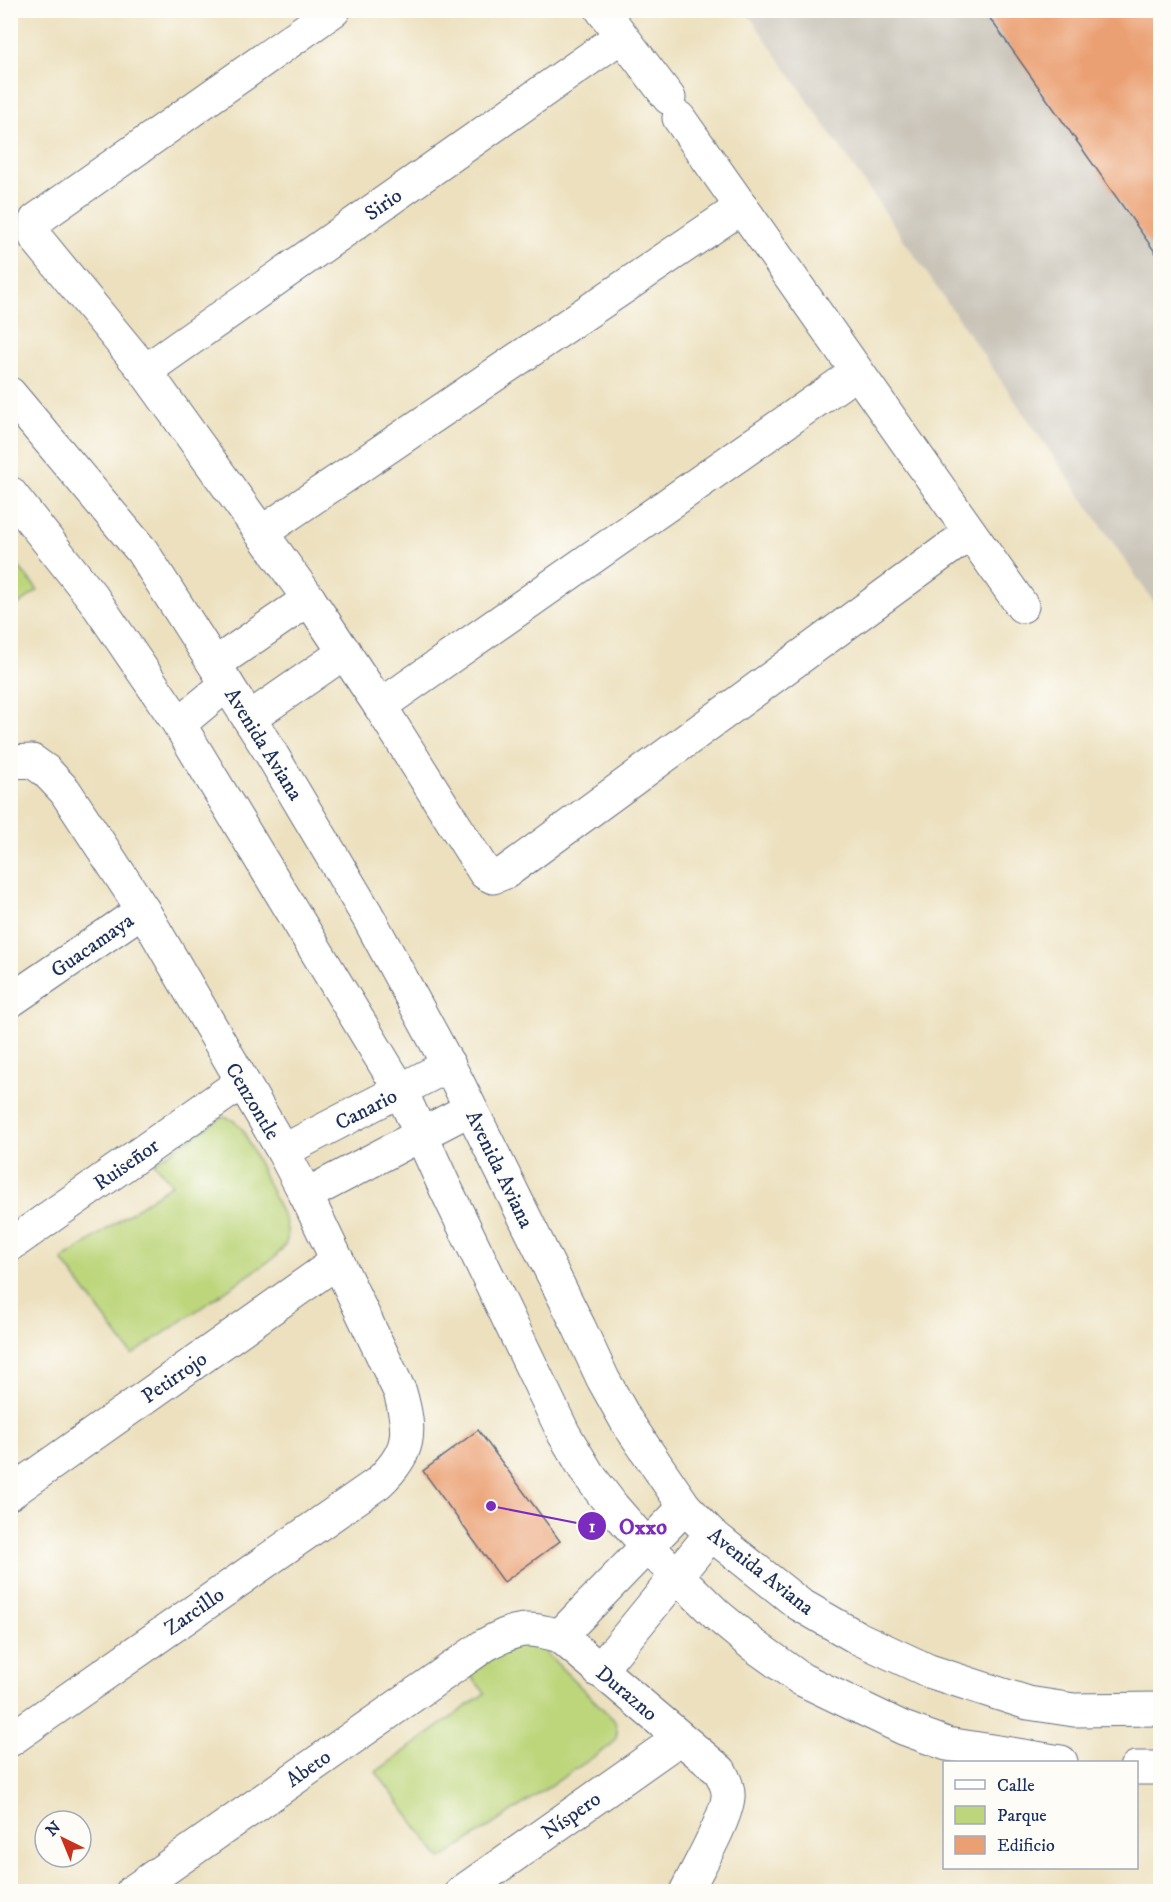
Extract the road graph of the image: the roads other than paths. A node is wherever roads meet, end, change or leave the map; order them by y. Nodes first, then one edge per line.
1 (334, 10) edge
2 (602, 10) edge
3 (620, 37) junction
4 (742, 207) junction
5 (145, 371) junction
6 (857, 372) junction
7 (10, 394) edge
8 (10, 493) edge
9 (261, 533) junction
10 (970, 533) junction
11 (309, 599) junction
12 (1022, 606) dead end
13 (345, 652) junction
14 (221, 674) junction
15 (380, 706) junction
16 (250, 718) junction
17 (178, 724) junction
18 (10, 762) edge
19 (143, 910) junction
20 (10, 1002) edge
21 (449, 1065) junction
22 (242, 1082) junction
23 (401, 1091) junction
24 (470, 1108) junction
25 (422, 1133) junction
26 (283, 1151) junction
27 (306, 1195) junction
28 (10, 1245) edge
29 (338, 1262) junction
30 (378, 1483) joint
31 (10, 1493) edge
32 (685, 1507) junction
33 (711, 1534) junction
34 (647, 1546) junction
35 (677, 1576) junction
36 (560, 1636) junction
37 (485, 1645) joint
38 (599, 1671) junction
39 (1161, 1709) edge
40 (680, 1738) junction
41 (10, 1740) edge
42 (1055, 1761) edge
43 (1138, 1768) edge
44 (1161, 1768) edge
45 (132, 1892) edge
46 (462, 1892) edge
47 (686, 1892) edge

1 - 5 street
2 - 3 street
3 - 4 street
3 - 5 street, Sirio
4 - 6 street
4 - 9 street
5 - 9 street
6 - 10 street
6 - 15 street
7 - 14 street, Avenida Aviana
8 - 17 street
9 - 11 street
10 - 12 street
10 - 15 street
11 - 13 street
11 - 14 street
13 - 15 street
13 - 16 street
14 - 16 street, Avenida Aviana
14 - 17 street
16 - 21 street, Avenida Aviana
17 - 23 street
18 - 19 street, Cenzontle
19 - 20 street, Guacamaya
19 - 22 street, Cenzontle
21 - 23 street, Canario
21 - 24 street, Avenida Aviana
22 - 26 street, Cenzontle
22 - 28 street, Ruiseñor
23 - 25 street
23 - 26 street, Canario
24 - 25 street
24 - 32 street, Avenida Aviana
25 - 27 street
25 - 34 street
26 - 27 street, Cenzontle
27 - 29 street, Cenzontle
29 - 30 street, Cenzontle
29 - 31 street, Petirrojo
30 - 41 street, Zarcillo
32 - 33 street, Avenida Aviana
32 - 34 street
33 - 35 street
33 - 39 street, Avenida Aviana
34 - 35 street
34 - 36 street
35 - 38 street
35 - 42 street
36 - 37 street, Durazno
36 - 38 street, Durazno
37 - 45 street, Abeto
38 - 40 street, Durazno
40 - 46 street, Níspero
40 - 47 street, Durazno
43 - 44 street

